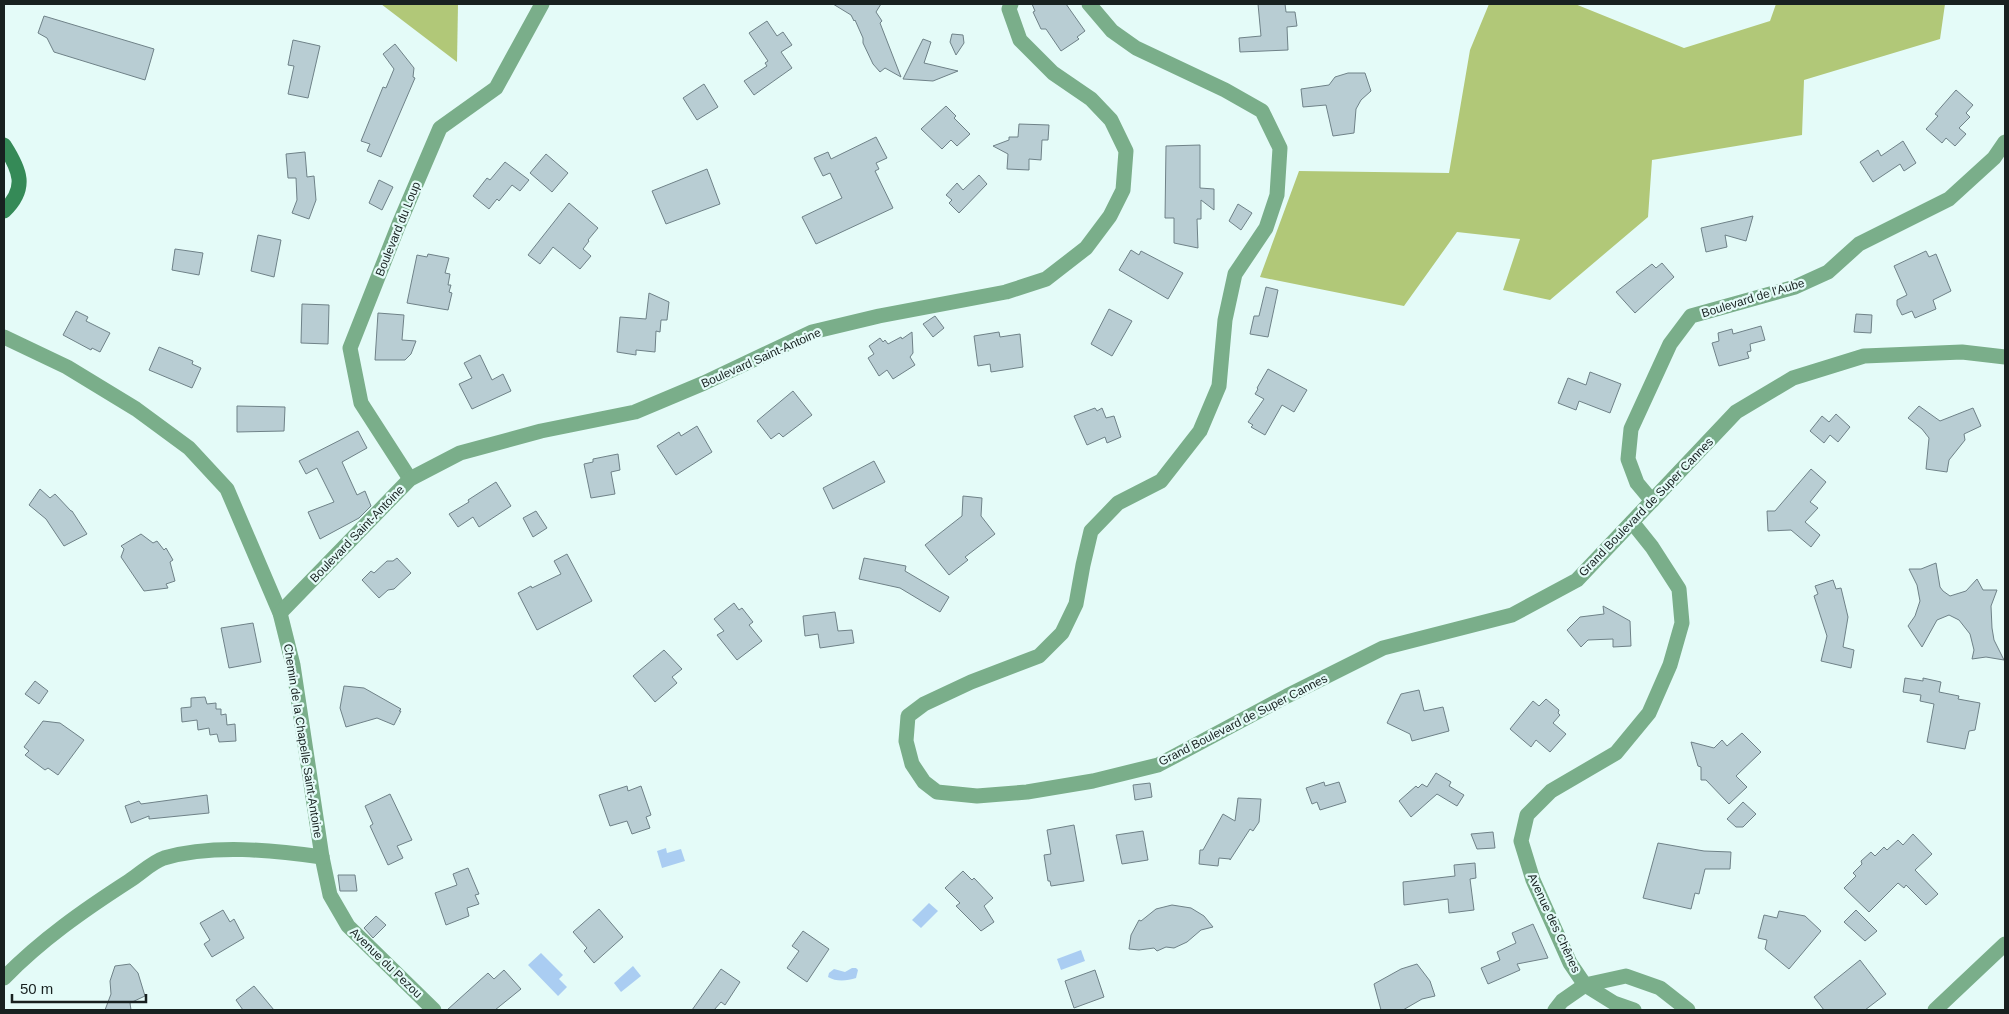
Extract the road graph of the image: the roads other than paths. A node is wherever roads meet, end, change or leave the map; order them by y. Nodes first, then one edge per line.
1 (542, 4) edge
2 (1011, 4) edge
3 (1089, 4) edge
4 (2005, 142) edge
5 (4, 145) edge
6 (4, 211) edge
7 (4, 337) edge
8 (2005, 357) edge
9 (410, 479) junction
10 (1652, 501) junction
11 (1632, 522) junction
12 (280, 613) junction
13 (322, 857) junction
14 (2005, 944) edge
15 (4, 978) edge
16 (1585, 985) junction
17 (434, 1010) edge
18 (1555, 1010) edge
19 (1634, 1010) edge
20 (1688, 1010) edge
21 (1935, 1010) edge

1 - 9 street, Boulevard du Loup
2 - 9 street, Boulevard Saint-Antoine
3 - 11 street, Grand Boulevard de Super Cannes
4 - 10 street, Boulevard de l'Aube
5 - 6 main road
7 - 12 street, Chemin de la Chapelle Saint-Antoine
8 - 10 street, Grand Boulevard de Super Cannes
9 - 12 street, Boulevard Saint-Antoine
10 - 11 street, Grand Boulevard de Super Cannes
11 - 16 street, Avenue des Chênes
12 - 13 street, Chemin de la Chapelle Saint-Antoine
13 - 15 street
13 - 17 street, Avenue du Pezou
14 - 21 street
16 - 18 street
16 - 19 street
16 - 20 street

